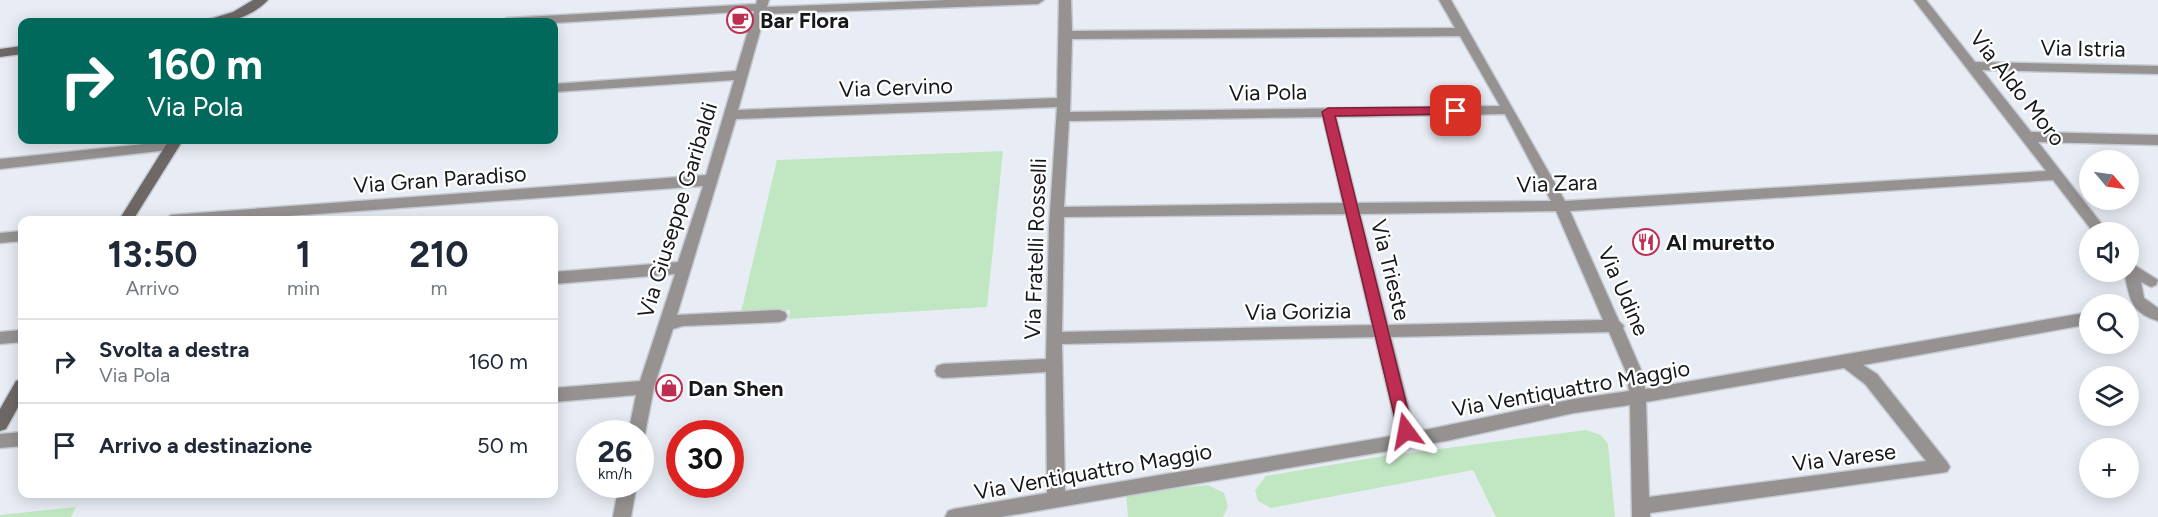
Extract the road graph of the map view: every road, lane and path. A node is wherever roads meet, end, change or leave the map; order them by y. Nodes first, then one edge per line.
1 (262, 0) edge
2 (1038, 0) edge
3 (1065, 0) edge
4 (1445, 0) edge
5 (1920, 0) edge
6 (761, 6) edge
7 (232, 18) edge
8 (250, 18) edge
9 (558, 19) edge
10 (1464, 32) junction
11 (1067, 35) junction
12 (18, 51) edge
13 (0, 53) edge
14 (1972, 66) junction
15 (2158, 70) edge
16 (743, 75) junction
17 (558, 88) edge
18 (1063, 109) junction
19 (1509, 110) junction
20 (1328, 112) junction
21 (730, 115) junction
22 (2029, 137) junction
23 (2158, 140) edge
24 (166, 144) edge
25 (173, 144) edge
26 (0, 164) edge
27 (2058, 175) junction
28 (712, 180) junction
29 (1561, 206) junction
30 (1352, 208) junction
31 (1058, 212) junction
32 (128, 216) edge
33 (225, 216) edge
34 (2094, 222) edge
35 (18, 236) edge
36 (0, 238) edge
37 (685, 267) junction
38 (558, 278) edge
39 (2155, 281) edge
40 (2131, 290) edge
41 (2158, 315) edge
42 (779, 316) dead end
43 (2079, 320) edge
44 (666, 324) junction
45 (1616, 326) junction
46 (1383, 332) junction
47 (18, 336) edge
48 (0, 338) edge
49 (1054, 338) junction
50 (1866, 358) junction
51 (1846, 361) junction
52 (1052, 365) junction
53 (944, 371) dead end
54 (1871, 379) junction
55 (646, 387) junction
56 (18, 391) edge
57 (558, 395) edge
58 (1638, 397) junction
59 (5, 406) edge
60 (639, 420) edge
61 (0, 424) edge
62 (18, 439) edge
63 (1407, 440) junction
64 (0, 441) edge
65 (625, 498) edge
66 (1056, 500) junction
67 (1641, 512) edge
68 (622, 517) edge
69 (954, 517) edge

1 - 7 street
1 - 8 street
2 - 6 street
3 - 11 street, Via Fratelli Rosselli
4 - 10 street, Via Udine
5 - 14 street, Via Aldo Moro
6 - 9 street
6 - 16 street, Via Giuseppe Garibaldi
10 - 11 street
10 - 19 street, Via Udine
11 - 18 street, Via Fratelli Rosselli
12 - 13 street
14 - 15 street, Via Istria
14 - 22 street, Via Aldo Moro
16 - 17 street
16 - 21 street, Via Giuseppe Garibaldi
18 - 20 street, Via Pola
18 - 21 street, Via Cervino
18 - 31 street, Via Fratelli Rosselli
19 - 20 street, Via Pola
19 - 29 street, Via Udine
20 - 30 street, Via Trieste
21 - 28 street, Via Giuseppe Garibaldi
22 - 23 street
22 - 27 street, Via Aldo Moro
24 - 26 street
25 - 32 street
27 - 29 street, Via Zara
27 - 34 street, Via Aldo Moro
28 - 33 street, Via Gran Paradiso
28 - 37 street, Via Giuseppe Garibaldi
29 - 30 street, Via Zara
29 - 45 street, Via Udine
30 - 31 street, Via Zara
30 - 46 street, Via Trieste
31 - 49 street, Via Fratelli Rosselli
35 - 36 street
37 - 38 street
37 - 44 street, Via Giuseppe Garibaldi
39 - 40 street
40 - 41 street
42 - 44 street
43 - 50 street, Via Ventiquattro Maggio
44 - 55 street, Via Giuseppe Garibaldi
45 - 46 street, Via Gorizia
45 - 58 street, Via Udine
46 - 49 street, Via Gorizia
46 - 63 street, Via Trieste
47 - 48 street
49 - 52 street, Via Fratelli Rosselli
50 - 51 street, Via Ventiquattro Maggio
50 - 54 street, Via Varese
51 - 54 street, Via Varese
51 - 58 street, Via Ventiquattro Maggio
52 - 53 street
52 - 66 street, Via Fratelli Rosselli
54 - 67 street, Via Varese
55 - 57 street
55 - 60 street, Via Giuseppe Garibaldi
56 - 59 street
58 - 63 street, Via Ventiquattro Maggio
58 - 67 street, Via Udine
59 - 61 street
62 - 64 street
63 - 66 street, Via Ventiquattro Maggio
65 - 68 street
66 - 69 street, Via Ventiquattro Maggio

